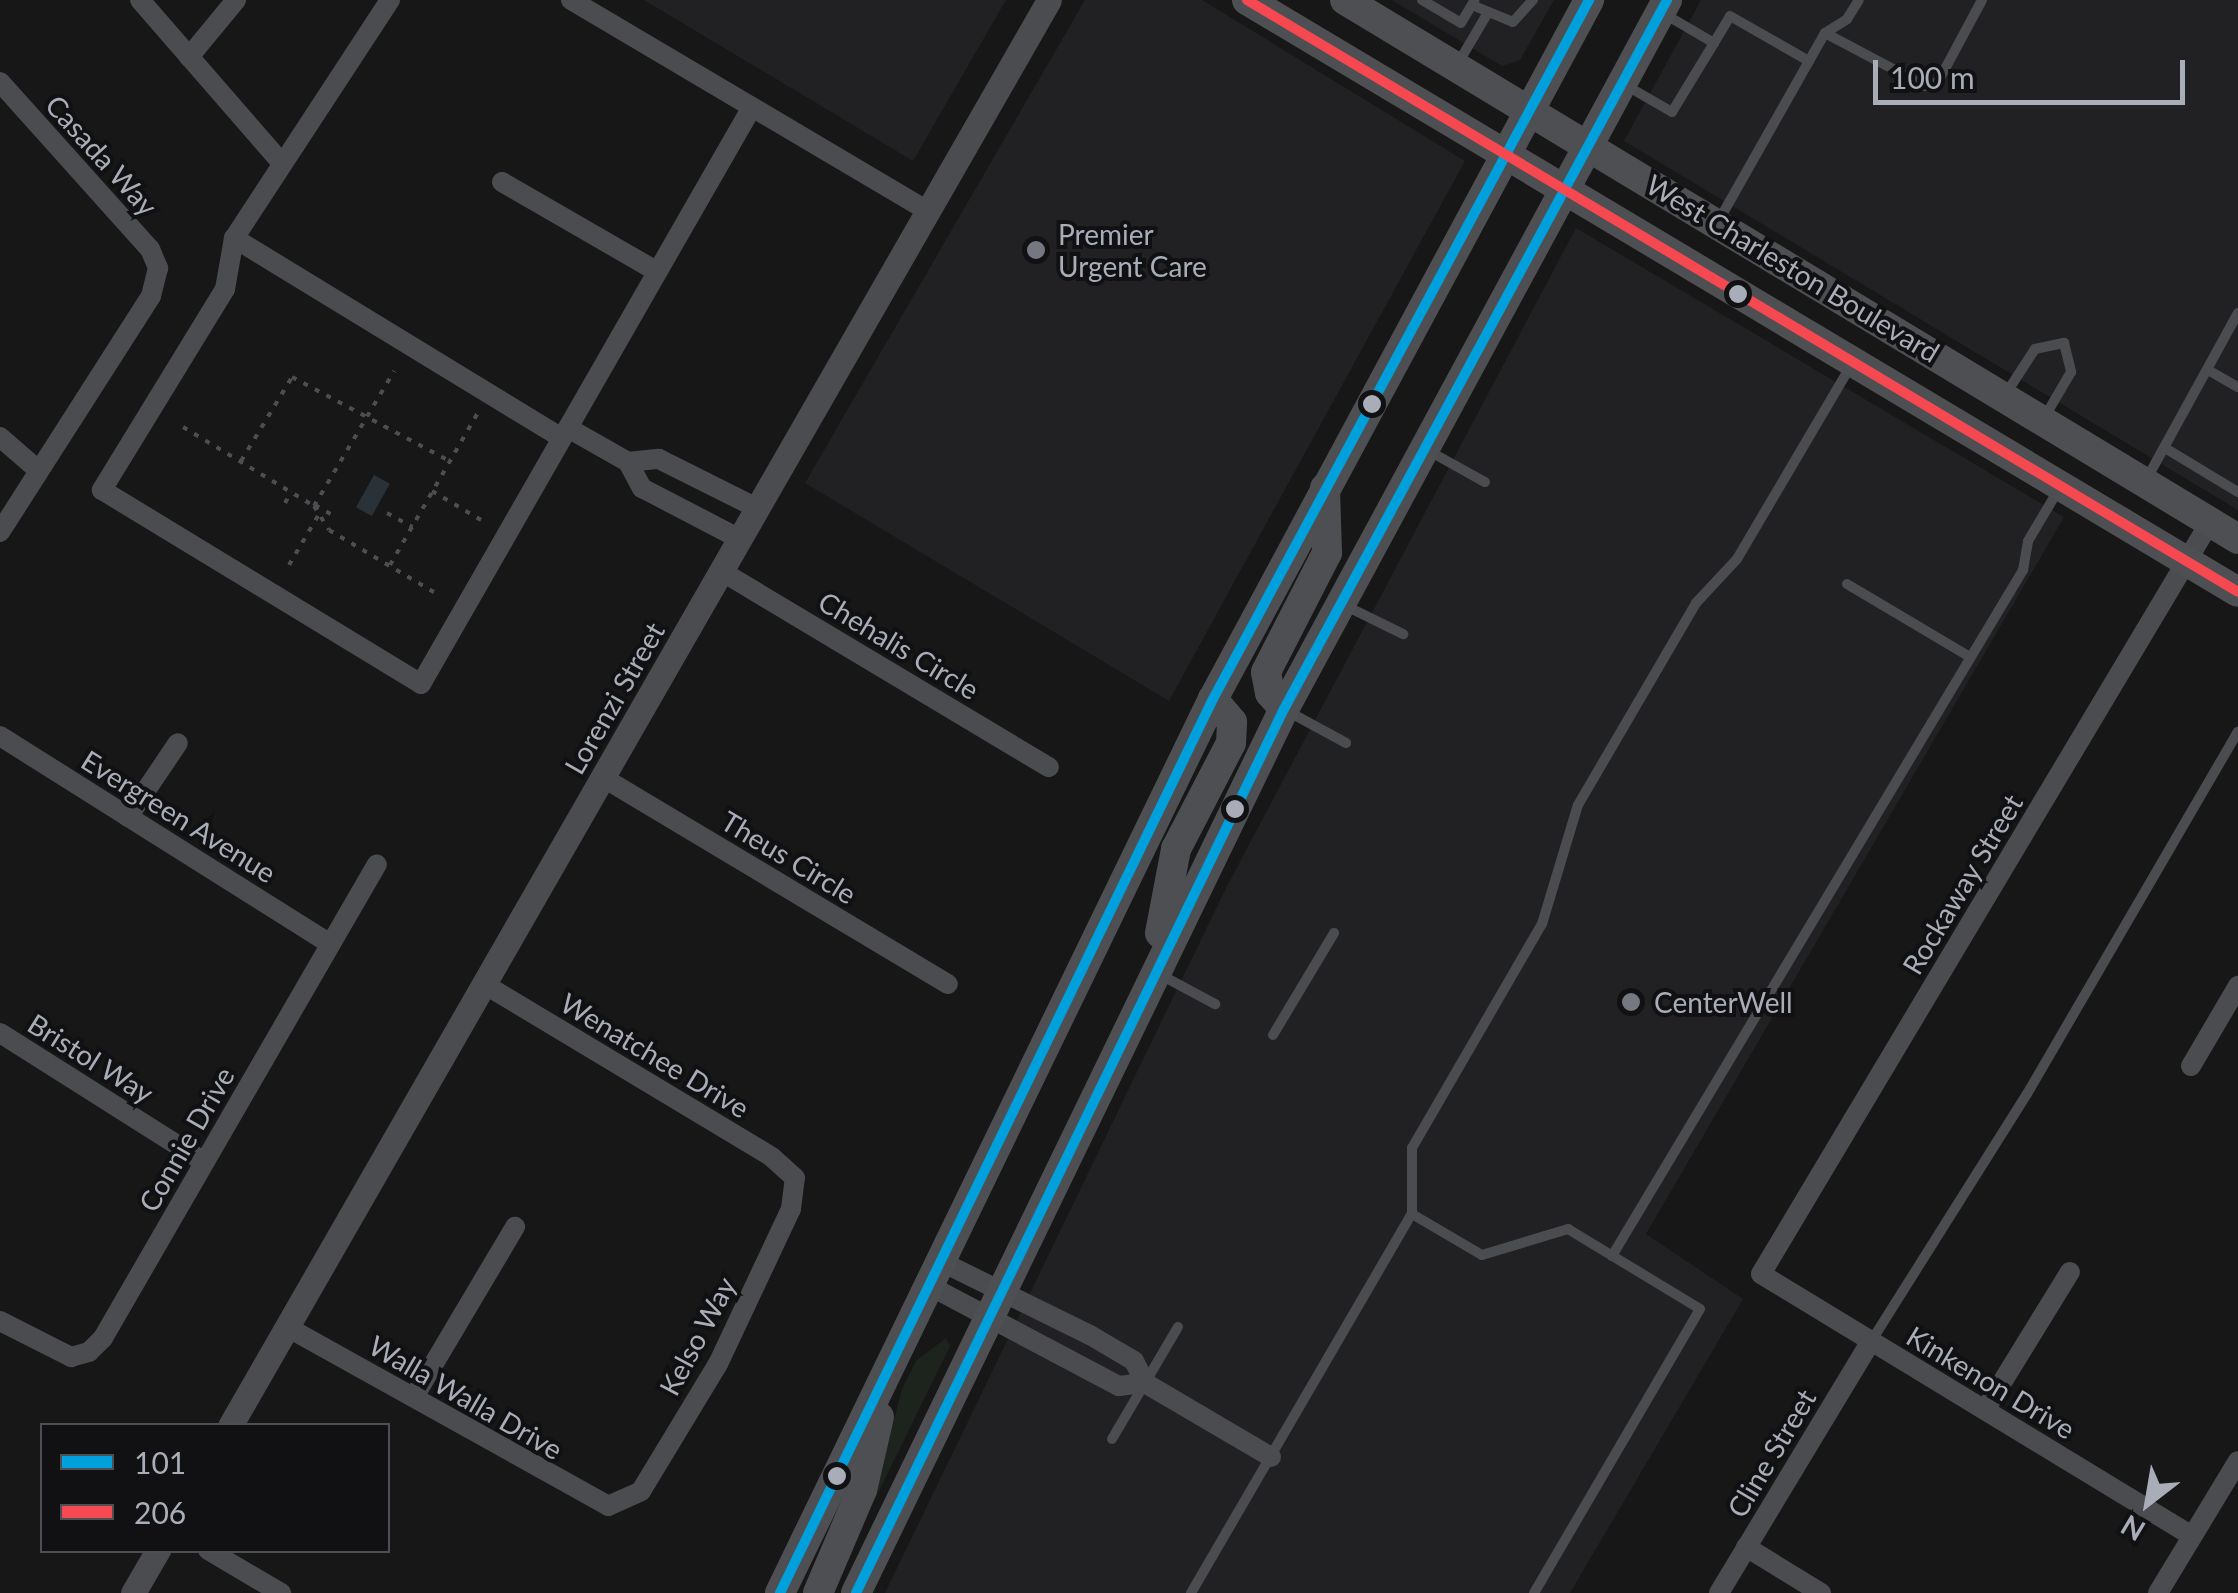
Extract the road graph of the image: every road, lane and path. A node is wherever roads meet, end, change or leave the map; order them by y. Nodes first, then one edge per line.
1 (140, 0) edge
2 (236, 0) edge
3 (390, 0) edge
4 (570, 0) edge
5 (1049, 0) edge
6 (1246, 0) edge
7 (1345, 0) edge
8 (1422, 0) edge
9 (1533, 0) edge
10 (1589, 0) edge
11 (1859, 0) edge
12 (1982, 0) edge
13 (1473, 2) edge
14 (1664, 6) edge
15 (1487, 14) junction
16 (1826, 32) junction
17 (1714, 43) junction
18 (189, 57) junction
19 (1810, 61) junction
20 (1456, 66) junction
21 (0, 82) edge
22 (1622, 84) junction
23 (752, 107) junction
24 (1529, 110) junction
25 (1588, 145) junction
26 (1505, 155) junction
27 (281, 162) junction
28 (502, 182) dead end
29 (1564, 190) junction
30 (928, 211) junction
31 (1718, 222) junction
32 (234, 238) junction
33 (656, 272) junction
34 (2238, 313) edge
35 (1852, 363) junction
36 (2208, 370) junction
37 (394, 372) dead end
38 (2238, 387) edge
39 (2005, 396) junction
40 (366, 417) junction
41 (2044, 419) junction
42 (473, 420) dead end
43 (183, 427) dead end
44 (565, 433) junction
45 (0, 437) edge
46 (203, 438) junction
47 (198, 447) dead end
48 (219, 448) junction
49 (1424, 448) junction
50 (2165, 448) junction
51 (214, 456) dead end
52 (238, 460) junction
53 (449, 461) junction
54 (628, 462) junction
55 (230, 466) dead end
56 (38, 470) junction
57 (1486, 482) dead end
58 (2145, 482) junction
59 (2061, 486) junction
60 (1325, 487) junction
61 (291, 492) junction
62 (432, 492) junction
63 (2238, 492) edge
64 (285, 503) dead end
65 (314, 505) junction
66 (757, 508) junction
67 (387, 513) dead end
68 (319, 514) junction
69 (480, 520) dead end
70 (2210, 522) junction
71 (412, 527) junction
72 (329, 530) junction
73 (0, 532) edge
74 (2238, 537) edge
75 (740, 538) junction
76 (2187, 561) junction
77 (289, 565) dead end
78 (390, 565) junction
79 (721, 571) junction
80 (1847, 584) dead end
81 (2238, 592) edge
82 (439, 595) dead end
83 (1341, 603) junction
84 (1404, 634) dead end
85 (1970, 657) junction
86 (1213, 698) junction
87 (1284, 708) junction
88 (2238, 732) edge
89 (0, 736) edge
90 (178, 743) dead end
91 (1346, 743) dead end
92 (1049, 767) dead end
93 (602, 778) junction
94 (128, 817) junction
95 (377, 864) dead end
96 (1334, 932) dead end
97 (330, 943) junction
98 (1154, 971) junction
99 (484, 984) junction
100 (948, 984) dead end
101 (2238, 986) edge
102 (1215, 1004) dead end
103 (0, 1033) edge
104 (1273, 1035) dead end
105 (2191, 1066) dead end
106 (204, 1162) junction
107 (794, 1178) joint
108 (1412, 1214) junction
109 (515, 1227) dead end
110 (1612, 1256) junction
111 (2070, 1272) dead end
112 (934, 1273) junction
113 (1761, 1274) joint
114 (996, 1302) junction
115 (0, 1320) edge
116 (287, 1327) junction
117 (1178, 1327) dead end
118 (1871, 1341) junction
119 (894, 1356) junction
120 (1145, 1383) junction
121 (414, 1398) junction
122 (1985, 1410) junction
123 (232, 1423) edge
124 (1112, 1439) dead end
125 (1271, 1457) junction
126 (2238, 1462) edge
127 (621, 1505) joint
128 (2192, 1536) junction
129 (1746, 1547) junction
130 (156, 1553) edge
131 (213, 1553) edge
132 (133, 1593) edge
133 (281, 1593) edge
134 (780, 1593) edge
135 (818, 1593) edge
136 (856, 1593) edge
137 (1191, 1593) edge
138 (1534, 1593) edge
139 (1720, 1593) edge
140 (1821, 1593) edge
141 (2158, 1593) edge

1 - 18 street
2 - 18 street
3 - 27 street
4 - 23 street
5 - 30 street, Lorenzi Street
6 - 26 main road, West Charleston Boulevard
7 - 20 main road, West Charleston Boulevard
8 - 13 lane
9 - 15 lane
10 - 24 main road
11 - 16 lane
12 - 16 lane
13 - 15 lane
14 - 17 lane
14 - 22 main road
15 - 20 lane
16 - 19 lane
17 - 19 lane
17 - 22 lane
18 - 27 street
19 - 31 lane
20 - 24 main road, West Charleston Boulevard
21 - 56 street, Casada Way
22 - 25 main road
23 - 30 street
23 - 33 street
24 - 25 main road, West Charleston Boulevard
24 - 26 main road
25 - 29 main road
25 - 31 main road, West Charleston Boulevard
26 - 29 main road, West Charleston Boulevard
26 - 60 main road
27 - 32 street
28 - 33 street
29 - 35 main road, West Charleston Boulevard
29 - 49 main road
30 - 66 street, Lorenzi Street
31 - 39 main road, West Charleston Boulevard
32 - 44 street
32 - 44 street
33 - 44 street
34 - 36 lane
35 - 59 main road, West Charleston Boulevard
35 - 108 lane
36 - 38 lane
36 - 50 lane
37 - 40 path
39 - 41 main road, West Charleston Boulevard
39 - 41 lane
40 - 52 path
40 - 53 path
40 - 65 path
41 - 58 main road, West Charleston Boulevard
42 - 53 path
43 - 46 path
44 - 54 street
45 - 56 street
46 - 47 path
46 - 48 path
48 - 51 path
48 - 52 path
49 - 57 lane
49 - 83 main road
50 - 58 lane
50 - 63 lane
52 - 55 path
52 - 61 path
53 - 62 path
54 - 66 street
54 - 75 street
56 - 73 street
58 - 70 main road, West Charleston Boulevard
59 - 76 main road, West Charleston Boulevard
59 - 85 lane
60 - 86 main road
60 - 87 main road
61 - 64 path
61 - 65 path
62 - 69 path
62 - 71 path
65 - 68 path
65 - 72 path
66 - 75 street, Lorenzi Street
67 - 71 path
68 - 72 path
68 - 77 path
70 - 74 main road, West Charleston Boulevard
70 - 76 street, Rockaway Street
71 - 78 path
72 - 78 path
75 - 79 street, Lorenzi Street
76 - 81 main road, West Charleston Boulevard
76 - 113 street, Rockaway Street
78 - 82 path
79 - 92 street, Chehalis Circle
79 - 93 street, Lorenzi Street
80 - 85 lane
83 - 84 lane
83 - 87 main road
85 - 110 lane
86 - 98 main road
86 - 112 main road
87 - 91 lane
87 - 98 main road
88 - 118 lane
89 - 94 street, Evergreen Avenue
90 - 94 street
93 - 99 street, Lorenzi Street
93 - 100 street, Theus Circle
94 - 97 street, Evergreen Avenue
95 - 97 street, Connie Drive
96 - 104 lane
97 - 106 street, Connie Drive
98 - 102 lane
98 - 114 main road
99 - 107 street, Wenatchee Drive
99 - 116 street, Lorenzi Street
101 - 105 street
103 - 106 street, Bristol Way
106 - 115 street, Connie Drive
107 - 127 street, Kelso Way
108 - 110 lane
108 - 125 lane
109 - 121 street
110 - 138 lane
111 - 122 street
112 - 114 street
112 - 119 main road
113 - 118 street, Kinkenon Drive
114 - 120 street
114 - 136 main road
116 - 121 street, Walla Walla Drive
116 - 123 street, Lorenzi Street
117 - 120 lane
118 - 122 street, Kinkenon Drive
118 - 129 street, Cline Street
119 - 134 main road
119 - 135 main road
120 - 124 lane
120 - 125 street
121 - 127 street, Walla Walla Drive
122 - 128 street, Kinkenon Drive
125 - 137 lane
126 - 128 street
128 - 141 street
129 - 139 street, Cline Street
129 - 140 street
130 - 132 street
131 - 133 street

